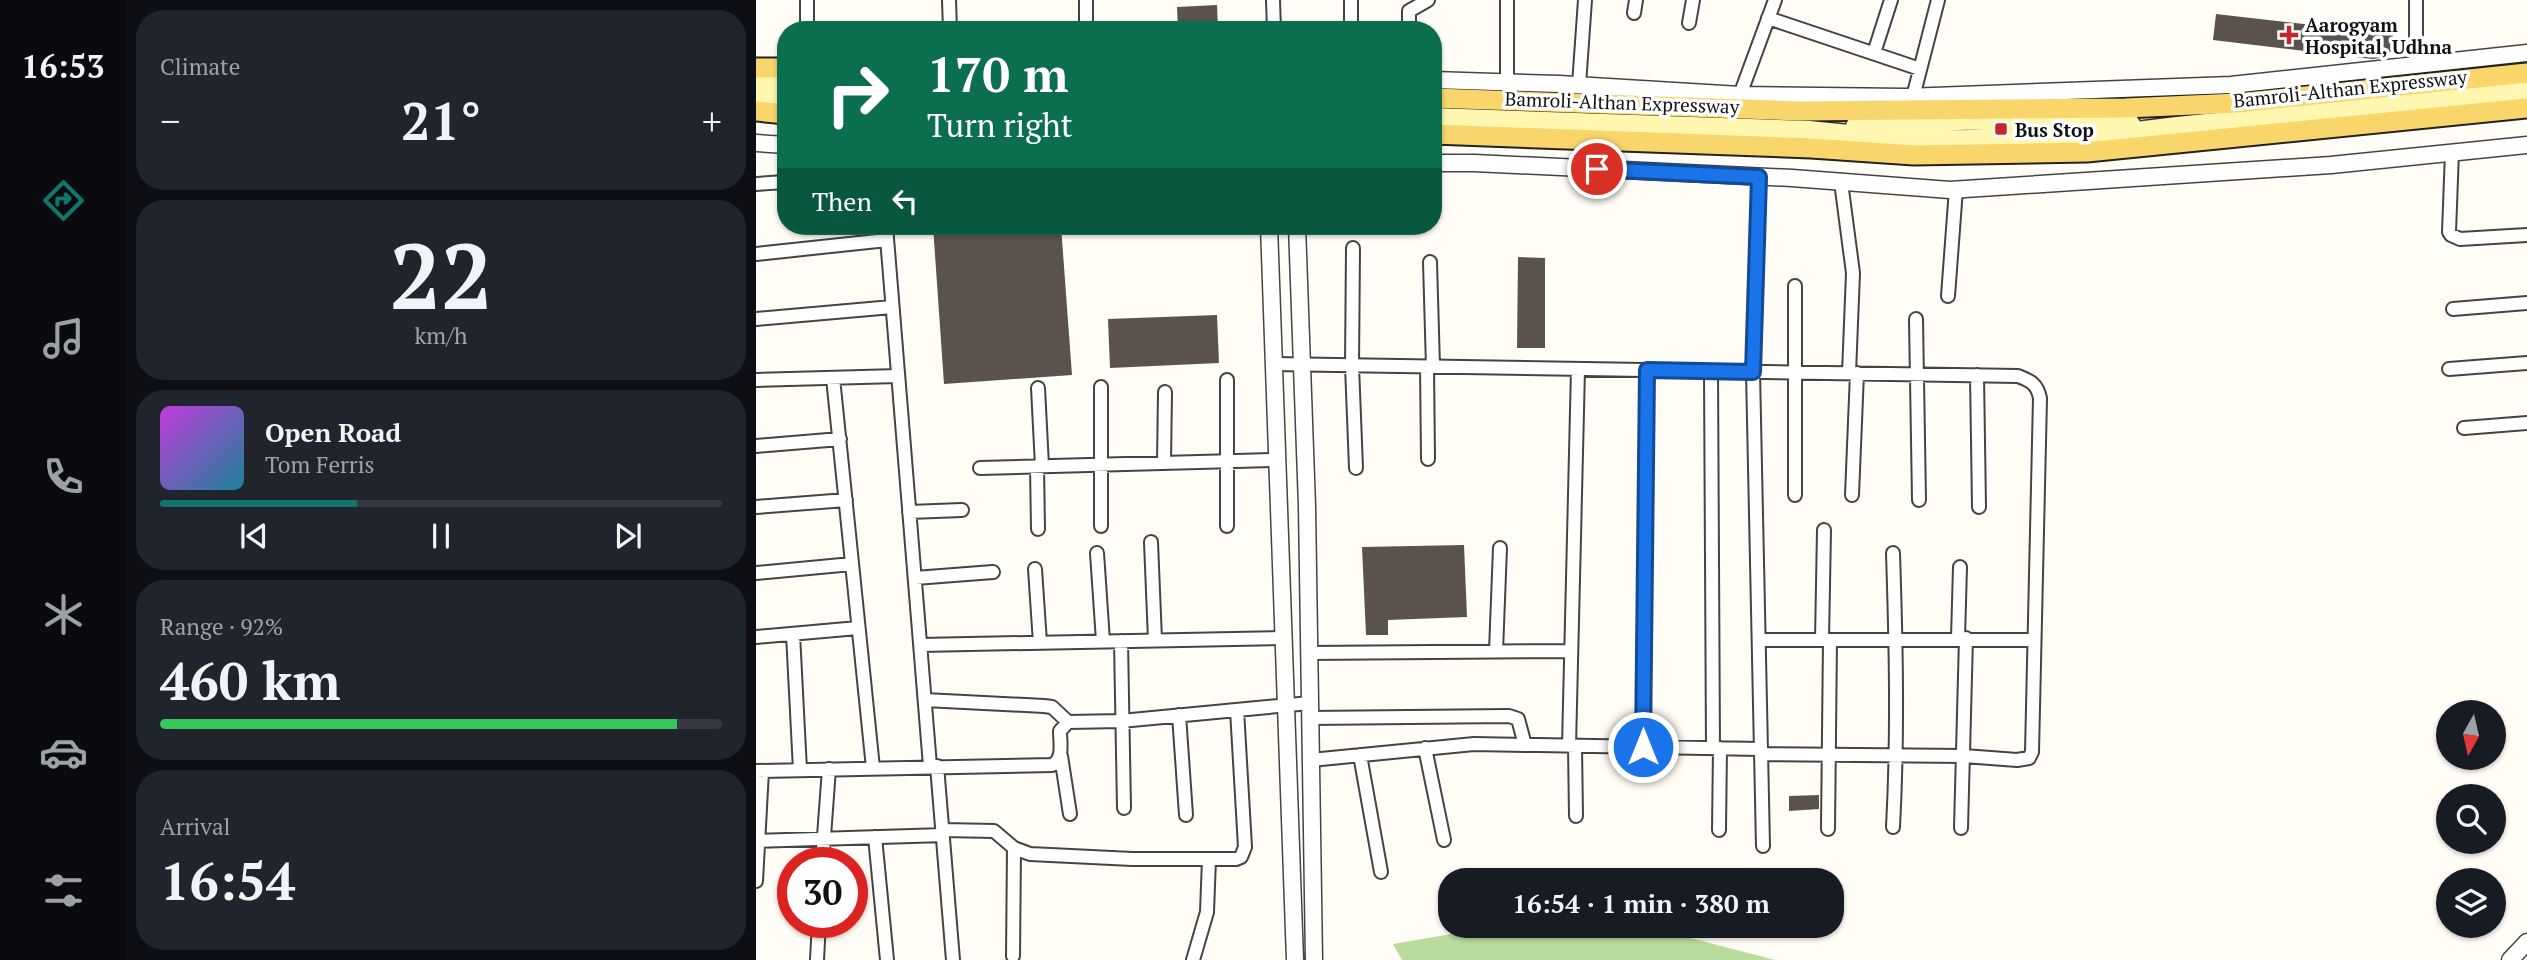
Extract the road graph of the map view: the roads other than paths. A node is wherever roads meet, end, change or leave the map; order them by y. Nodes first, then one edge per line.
1 (807, 0) edge
2 (949, 0) edge
3 (1086, 0) edge
4 (1273, 0) edge
5 (1351, 0) edge
6 (1428, 0) edge
7 (1507, 0) edge
8 (1585, 0) edge
9 (1693, 0) edge
10 (1775, 0) edge
11 (1891, 0) edge
12 (1938, 0) edge
13 (2416, 0) edge
14 (1768, 18) junction
15 (807, 21) edge
16 (950, 21) edge
17 (1086, 21) edge
18 (1274, 21) edge
19 (1350, 21) edge
20 (1409, 21) edge
21 (1689, 23) dead end
22 (1874, 53) junction
23 (2527, 53) edge
24 (2416, 66) junction
25 (756, 68) edge
26 (777, 68) edge
27 (1920, 69) junction
28 (2527, 73) edge
29 (1442, 80) edge
30 (777, 82) edge
31 (1507, 83) junction
32 (756, 85) edge
33 (1579, 85) junction
34 (2527, 91) edge
35 (1740, 95) junction
36 (756, 96) edge
37 (1913, 97) junction
38 (1442, 99) edge
39 (777, 100) edge
40 (1819, 103) junction
41 (2527, 108) edge
42 (756, 111) edge
43 (777, 113) edge
44 (1442, 117) edge
45 (1442, 134) edge
46 (756, 143) edge
47 (777, 144) edge
48 (2527, 145) edge
49 (2452, 152) junction
50 (1442, 163) edge
51 (1759, 177) junction
52 (1841, 182) junction
53 (777, 183) edge
54 (756, 184) edge
55 (1956, 189) junction
56 (887, 235) edge
57 (1269, 235) edge
58 (1297, 235) edge
59 (2527, 235) edge
60 (887, 240) junction
61 (1353, 248) dead end
62 (756, 254) edge
63 (1430, 262) dead end
64 (1795, 286) dead end
65 (1948, 296) dead end
66 (2527, 303) edge
67 (892, 307) junction
68 (2453, 309) dead end
69 (756, 319) edge
70 (1916, 319) dead end
71 (2527, 363) edge
72 (1273, 364) junction
73 (1301, 365) junction
74 (1352, 366) junction
75 (1430, 367) junction
76 (1578, 369) junction
77 (2449, 369) dead end
78 (1647, 370) junction
79 (1711, 371) junction
80 (1753, 372) junction
81 (1794, 373) junction
82 (1853, 373) junction
83 (1917, 374) junction
84 (1977, 375) junction
85 (898, 376) junction
86 (834, 378) junction
87 (756, 380) edge
88 (1227, 380) dead end
89 (1038, 387) dead end
90 (1101, 387) dead end
91 (1166, 392) dead end
92 (2527, 422) edge
93 (2464, 428) dead end
94 (840, 439) junction
95 (756, 446) edge
96 (1428, 459) dead end
97 (1276, 460) junction
98 (1227, 461) junction
99 (1164, 463) junction
100 (1100, 464) junction
101 (1040, 466) junction
102 (980, 467) dead end
103 (1356, 468) dead end
104 (1795, 495) dead end
105 (1852, 495) dead end
106 (846, 500) junction
107 (1919, 500) dead end
108 (756, 507) edge
109 (1979, 507) dead end
110 (962, 510) dead end
111 (909, 512) junction
112 (1101, 526) dead end
113 (1227, 526) dead end
114 (1038, 529) dead end
115 (1824, 530) dead end
116 (1151, 542) dead end
117 (1500, 548) dead end
118 (1097, 553) dead end
119 (1893, 554) dead end
120 (852, 564) junction
121 (1960, 568) dead end
122 (1035, 569) dead end
123 (993, 572) dead end
124 (756, 573) edge
125 (915, 578) junction
126 (858, 628) junction
127 (793, 634) junction
128 (756, 637) edge
129 (1282, 638) junction
130 (1962, 638) junction
131 (1155, 640) junction
132 (1759, 640) junction
133 (1826, 640) junction
134 (1896, 640) junction
135 (2034, 640) junction
136 (1103, 641) junction
137 (1121, 641) junction
138 (1040, 643) junction
139 (920, 645) junction
140 (1571, 651) junction
141 (1496, 652) junction
142 (1309, 653) junction
143 (925, 700) junction
144 (1284, 706) junction
145 (1237, 710) junction
146 (1310, 711) junction
147 (1179, 715) junction
148 (1121, 721) junction
149 (1068, 722) junction
150 (1525, 745) junction
151 (1572, 746) junction
152 (1643, 747) junction
153 (1425, 748) junction
154 (1716, 748) junction
155 (1761, 752) junction
156 (1360, 755) junction
157 (1061, 756) junction
158 (1829, 756) junction
159 (1964, 756) junction
160 (1897, 757) junction
161 (1311, 760) junction
162 (934, 766) junction
163 (873, 768) junction
164 (829, 769) junction
165 (800, 770) junction
166 (759, 771) edge
167 (1124, 808) dead end
168 (1070, 814) dead end
169 (1186, 815) dead end
170 (1576, 816) dead end
171 (1893, 827) dead end
172 (1961, 828) dead end
173 (1828, 829) dead end
174 (1719, 830) dead end
175 (943, 832) junction
176 (875, 837) junction
177 (824, 839) junction
178 (1444, 840) dead end
179 (758, 841) junction
180 (1763, 846) dead end
181 (823, 847) edge
182 (1014, 848) junction
183 (1209, 859) junction
184 (1381, 872) dead end
185 (756, 881) edge
186 (818, 938) edge
187 (2527, 942) edge
188 (1013, 956) dead end
189 (1314, 957) edge
190 (1295, 959) edge
191 (817, 960) edge
192 (887, 960) edge
193 (953, 960) edge
194 (1193, 960) edge
195 (2510, 960) edge

1 - 15 street
2 - 16 street
3 - 17 street
4 - 18 street
5 - 19 street
6 - 20 street
7 - 31 street
8 - 33 street
9 - 21 street
10 - 14 street
11 - 22 street
12 - 27 street
13 - 24 street
14 - 22 street
14 - 35 street
22 - 27 street
23 - 24 street
24 - 37 street
25 - 26 main road
27 - 37 street
28 - 40 main road
29 - 31 street
30 - 32 main road
31 - 33 street
33 - 35 street
34 - 44 main road, Bamroli-Althan Expressway
35 - 40 street
36 - 39 main road
37 - 40 street
38 - 40 main road
41 - 45 main road
42 - 43 main road
46 - 47 street
48 - 49 street
49 - 55 street
49 - 59 street
50 - 51 street
51 - 52 street
51 - 80 street
52 - 55 street
52 - 82 street
53 - 54 street
55 - 65 street
56 - 60 street
57 - 72 street
58 - 73 street
60 - 62 street
60 - 67 street
61 - 74 street
63 - 75 street
64 - 81 street
66 - 68 street
67 - 69 street
67 - 85 street
70 - 83 street
71 - 77 street
72 - 73 street
72 - 97 street
73 - 74 street
73 - 142 street
74 - 75 street
74 - 103 street
75 - 76 street
75 - 96 street
76 - 78 street
76 - 140 street
78 - 79 street
78 - 152 street
79 - 80 street
79 - 154 street
80 - 81 street
80 - 132 street
81 - 82 street
81 - 104 street
82 - 83 street
82 - 105 street
83 - 84 street
83 - 107 street
84 - 109 street
84 - 135 street
85 - 86 street
85 - 111 street
86 - 87 street
86 - 94 street
88 - 98 street
89 - 101 street
90 - 100 street
91 - 99 street
92 - 93 street
94 - 95 street
94 - 106 street
97 - 98 street
97 - 129 street
98 - 99 street
98 - 113 street
99 - 100 street
100 - 101 street
100 - 112 street
101 - 102 street
101 - 114 street
106 - 108 street
106 - 120 street
110 - 111 street
111 - 125 street
115 - 133 street
116 - 131 street
117 - 141 street
118 - 136 street
119 - 134 street
120 - 124 street
120 - 126 street
121 - 130 street
122 - 138 street
123 - 125 street
125 - 139 street
126 - 127 street
126 - 163 street
127 - 128 street
127 - 165 street
129 - 131 street
129 - 144 street
130 - 134 street
130 - 135 street
130 - 159 street
131 - 137 street
132 - 133 street
132 - 155 street
133 - 134 street
133 - 158 street
134 - 160 street
135 - 159 street
136 - 137 street
136 - 138 street
137 - 148 street
138 - 139 street
139 - 143 street
140 - 141 street
140 - 151 street
141 - 142 street
142 - 146 street
143 - 149 street
143 - 162 street
144 - 145 street
144 - 146 street
144 - 190 street
145 - 147 street
145 - 183 street
146 - 150 street
146 - 161 street
147 - 148 street
147 - 169 street
148 - 149 street
148 - 167 street
149 - 157 street
150 - 151 street
150 - 153 street
151 - 152 street
151 - 170 street
152 - 154 street
153 - 156 street
153 - 178 street
154 - 155 street
154 - 174 street
155 - 158 street
155 - 180 street
156 - 161 street
156 - 184 street
157 - 162 street
157 - 168 street
158 - 160 street
158 - 173 street
159 - 160 street
159 - 172 street
160 - 171 street
161 - 189 street
162 - 163 street
162 - 175 street
163 - 164 street
164 - 165 street
164 - 177 street
165 - 166 street
166 - 179 street
175 - 176 street
175 - 182 street
175 - 193 street
176 - 177 street
176 - 192 street
177 - 179 street
177 - 181 street
179 - 185 street
182 - 183 street
182 - 188 street
183 - 194 street
186 - 191 street
187 - 195 street

